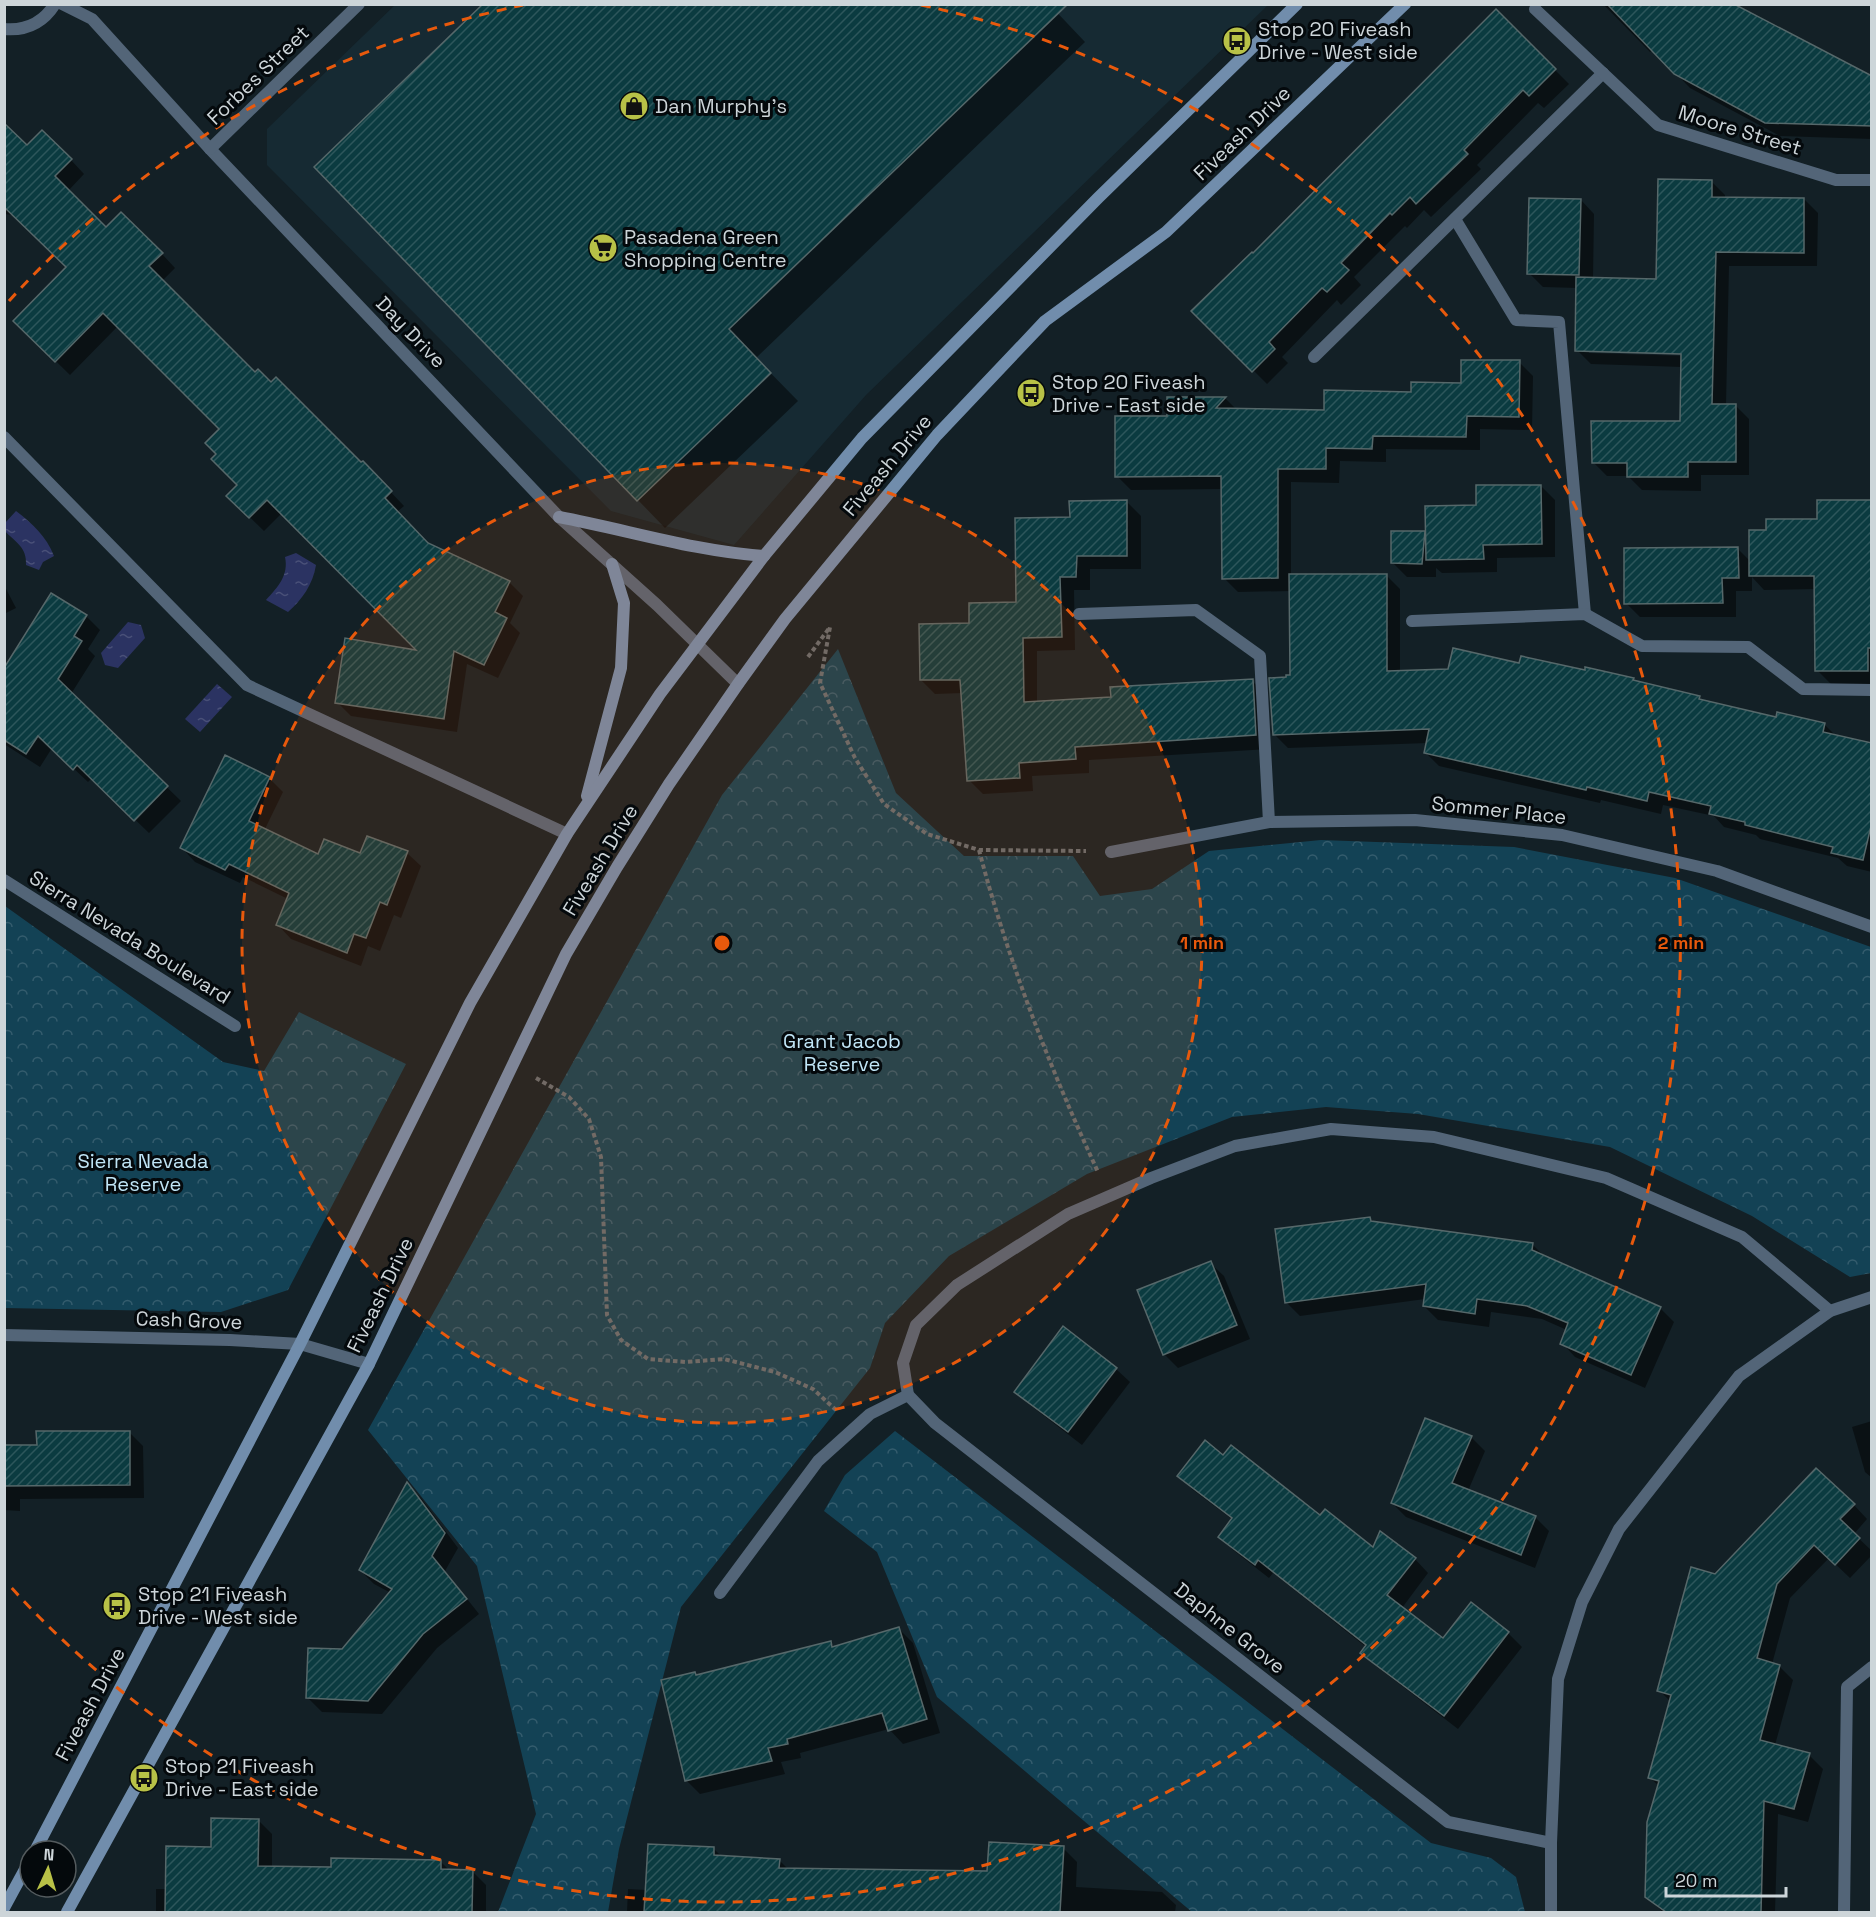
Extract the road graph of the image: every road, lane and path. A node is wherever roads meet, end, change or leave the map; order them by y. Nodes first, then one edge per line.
1 (55, 4) edge
2 (62, 4) edge
3 (359, 4) edge
4 (1297, 4) edge
5 (1405, 4) edge
6 (1535, 9) dead end
7 (4, 29) edge
8 (1603, 73) junction
9 (210, 149) junction
10 (1872, 180) edge
11 (1455, 219) junction
12 (1314, 357) dead end
13 (4, 437) edge
14 (560, 517) junction
15 (764, 556) junction
16 (612, 564) junction
17 (1079, 614) dead end
18 (1584, 614) junction
19 (1412, 621) dead end
20 (696, 644) junction
21 (807, 657) dead end
22 (738, 684) junction
23 (1872, 690) edge
24 (584, 806) junction
25 (1269, 822) junction
26 (567, 834) junction
27 (979, 850) junction
28 (1111, 852) joint
29 (4, 880) edge
30 (1872, 927) edge
31 (235, 1026) dead end
32 (512, 1067) junction
33 (1109, 1196) junction
34 (1872, 1297) edge
35 (1830, 1311) junction
36 (4, 1335) edge
37 (300, 1344) junction
38 (369, 1364) junction
39 (908, 1395) junction
40 (855, 1427) junction
41 (720, 1593) dead end
42 (1872, 1667) edge
43 (41, 1839) edge
44 (1551, 1843) junction
45 (18, 1882) edge
46 (4, 1908) edge
47 (67, 1912) edge
48 (1551, 1912) edge
49 (1844, 1912) edge

1 - 7 street
2 - 9 street, Day Drive
3 - 9 street, Forbes Street
4 - 15 main road, Fiveash Drive
5 - 22 main road, Fiveash Drive
6 - 8 street, Moore Street
8 - 10 street, Moore Street
8 - 11 street
9 - 14 street, Day Drive
11 - 12 street
11 - 18 street
13 - 26 street
14 - 15 main road
14 - 16 street, Day Drive
15 - 20 main road, Fiveash Drive
16 - 20 street, Day Drive
16 - 24 main road
17 - 25 street
18 - 19 street
18 - 23 street
20 - 22 street, Day Drive
20 - 24 main road, Fiveash Drive
21 - 27 path
22 - 32 main road, Fiveash Drive
24 - 26 main road, Fiveash Drive
25 - 28 street, Sommer Place
25 - 30 street, Sommer Place
26 - 37 main road, Fiveash Drive
27 - 28 path
27 - 33 path
29 - 31 street, Sierra Nevada Boulevard
32 - 38 main road, Fiveash Drive
32 - 40 path
33 - 35 street
33 - 39 street
34 - 35 street
35 - 44 street
36 - 37 street, Cash Grove
37 - 38 street, Cash Grove
37 - 43 main road, Fiveash Drive
38 - 47 main road, Fiveash Drive
39 - 40 street
39 - 44 street, Daphne Grove
40 - 41 street
42 - 49 street
44 - 48 street
45 - 46 main road

